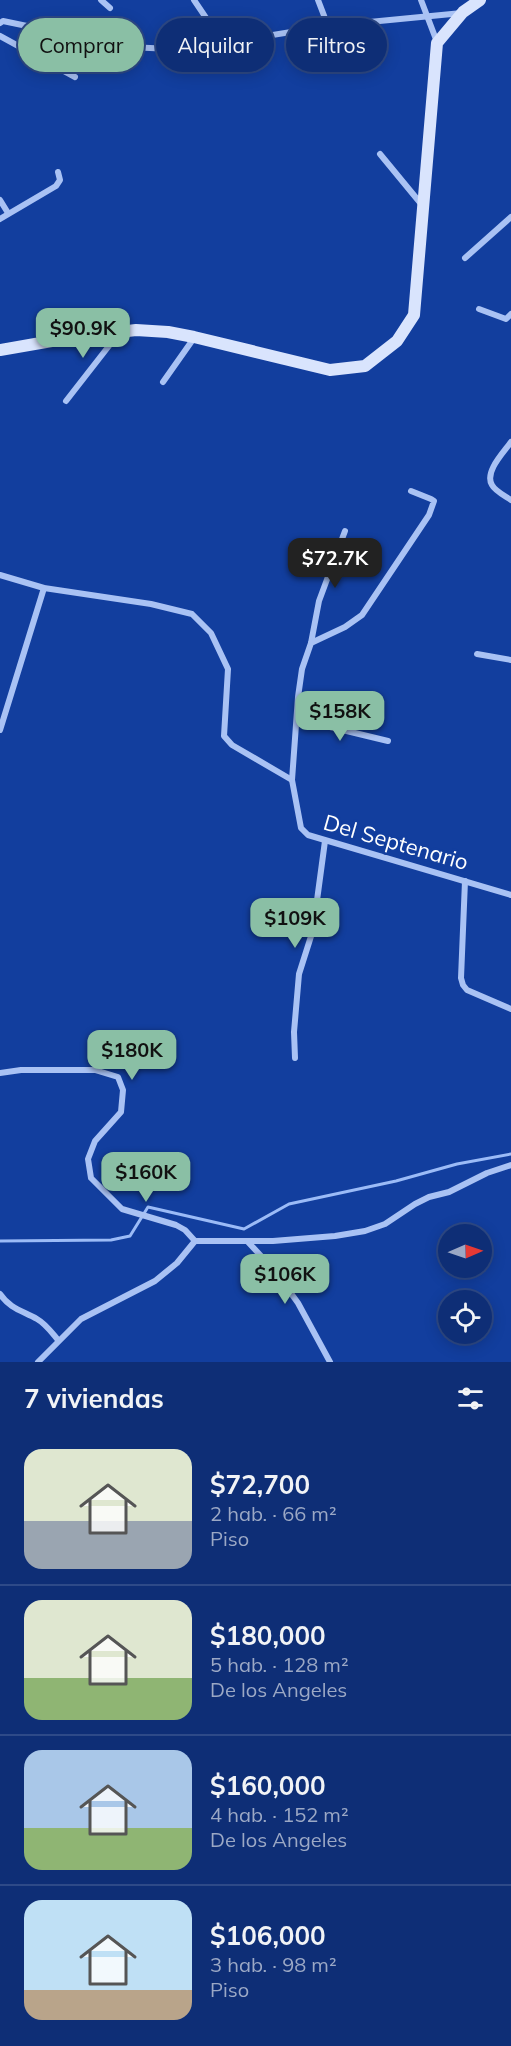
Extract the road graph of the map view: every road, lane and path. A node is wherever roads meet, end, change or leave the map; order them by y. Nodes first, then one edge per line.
1 (101, 0) edge
2 (194, 0) edge
3 (318, 0) edge
4 (421, 0) edge
5 (480, 0) edge
6 (110, 8) dead end
7 (463, 12) junction
8 (426, 16) junction
9 (206, 18) edge
10 (325, 18) edge
11 (387, 20) edge
12 (0, 22) edge
13 (0, 36) edge
14 (437, 43) junction
15 (156, 48) edge
16 (75, 77) dead end
17 (380, 154) dead end
18 (58, 172) dead end
19 (0, 200) edge
20 (424, 207) junction
21 (8, 213) junction
22 (511, 217) edge
23 (0, 219) edge
24 (465, 258) dead end
25 (479, 309) dead end
26 (509, 319) edge
27 (120, 332) junction
28 (194, 337) junction
29 (0, 350) edge
30 (163, 382) dead end
31 (66, 401) dead end
32 (511, 442) edge
33 (411, 491) dead end
34 (511, 500) edge
35 (345, 531) dead end
36 (0, 575) edge
37 (44, 588) junction
38 (311, 643) junction
39 (477, 654) dead end
40 (511, 660) edge
41 (297, 719) junction
42 (0, 730) edge
43 (388, 741) dead end
44 (292, 780) junction
45 (325, 842) junction
46 (465, 881) junction
47 (511, 895) edge
48 (511, 1009) edge
49 (295, 1058) dead end
50 (0, 1072) edge
51 (511, 1164) edge
52 (195, 1242) junction
53 (248, 1242) junction
54 (0, 1294) edge
55 (58, 1340) junction
56 (38, 1362) edge
57 (330, 1362) edge

1 - 6 street
2 - 9 street
3 - 10 street
4 - 8 street
5 - 7 street
7 - 8 street
7 - 14 street
8 - 11 street
8 - 14 street
12 - 15 street
13 - 16 street
14 - 20 street
17 - 20 street
18 - 21 street
19 - 21 street
20 - 28 street
21 - 23 street
22 - 24 street
25 - 26 street
27 - 28 street
27 - 29 street
27 - 31 street
28 - 30 street
32 - 34 street
33 - 38 street
35 - 38 street, Del Septenario
36 - 37 street
37 - 42 street
37 - 44 street
38 - 41 street, Del Septenario
39 - 40 street
41 - 43 street
41 - 44 street, Del Septenario
44 - 45 street, Del Septenario
45 - 46 street, Del Septenario
45 - 49 street
46 - 47 street, Del Septenario
46 - 48 street
50 - 52 street
51 - 53 street
52 - 53 street
52 - 55 street
53 - 57 street
54 - 55 street
55 - 56 street

